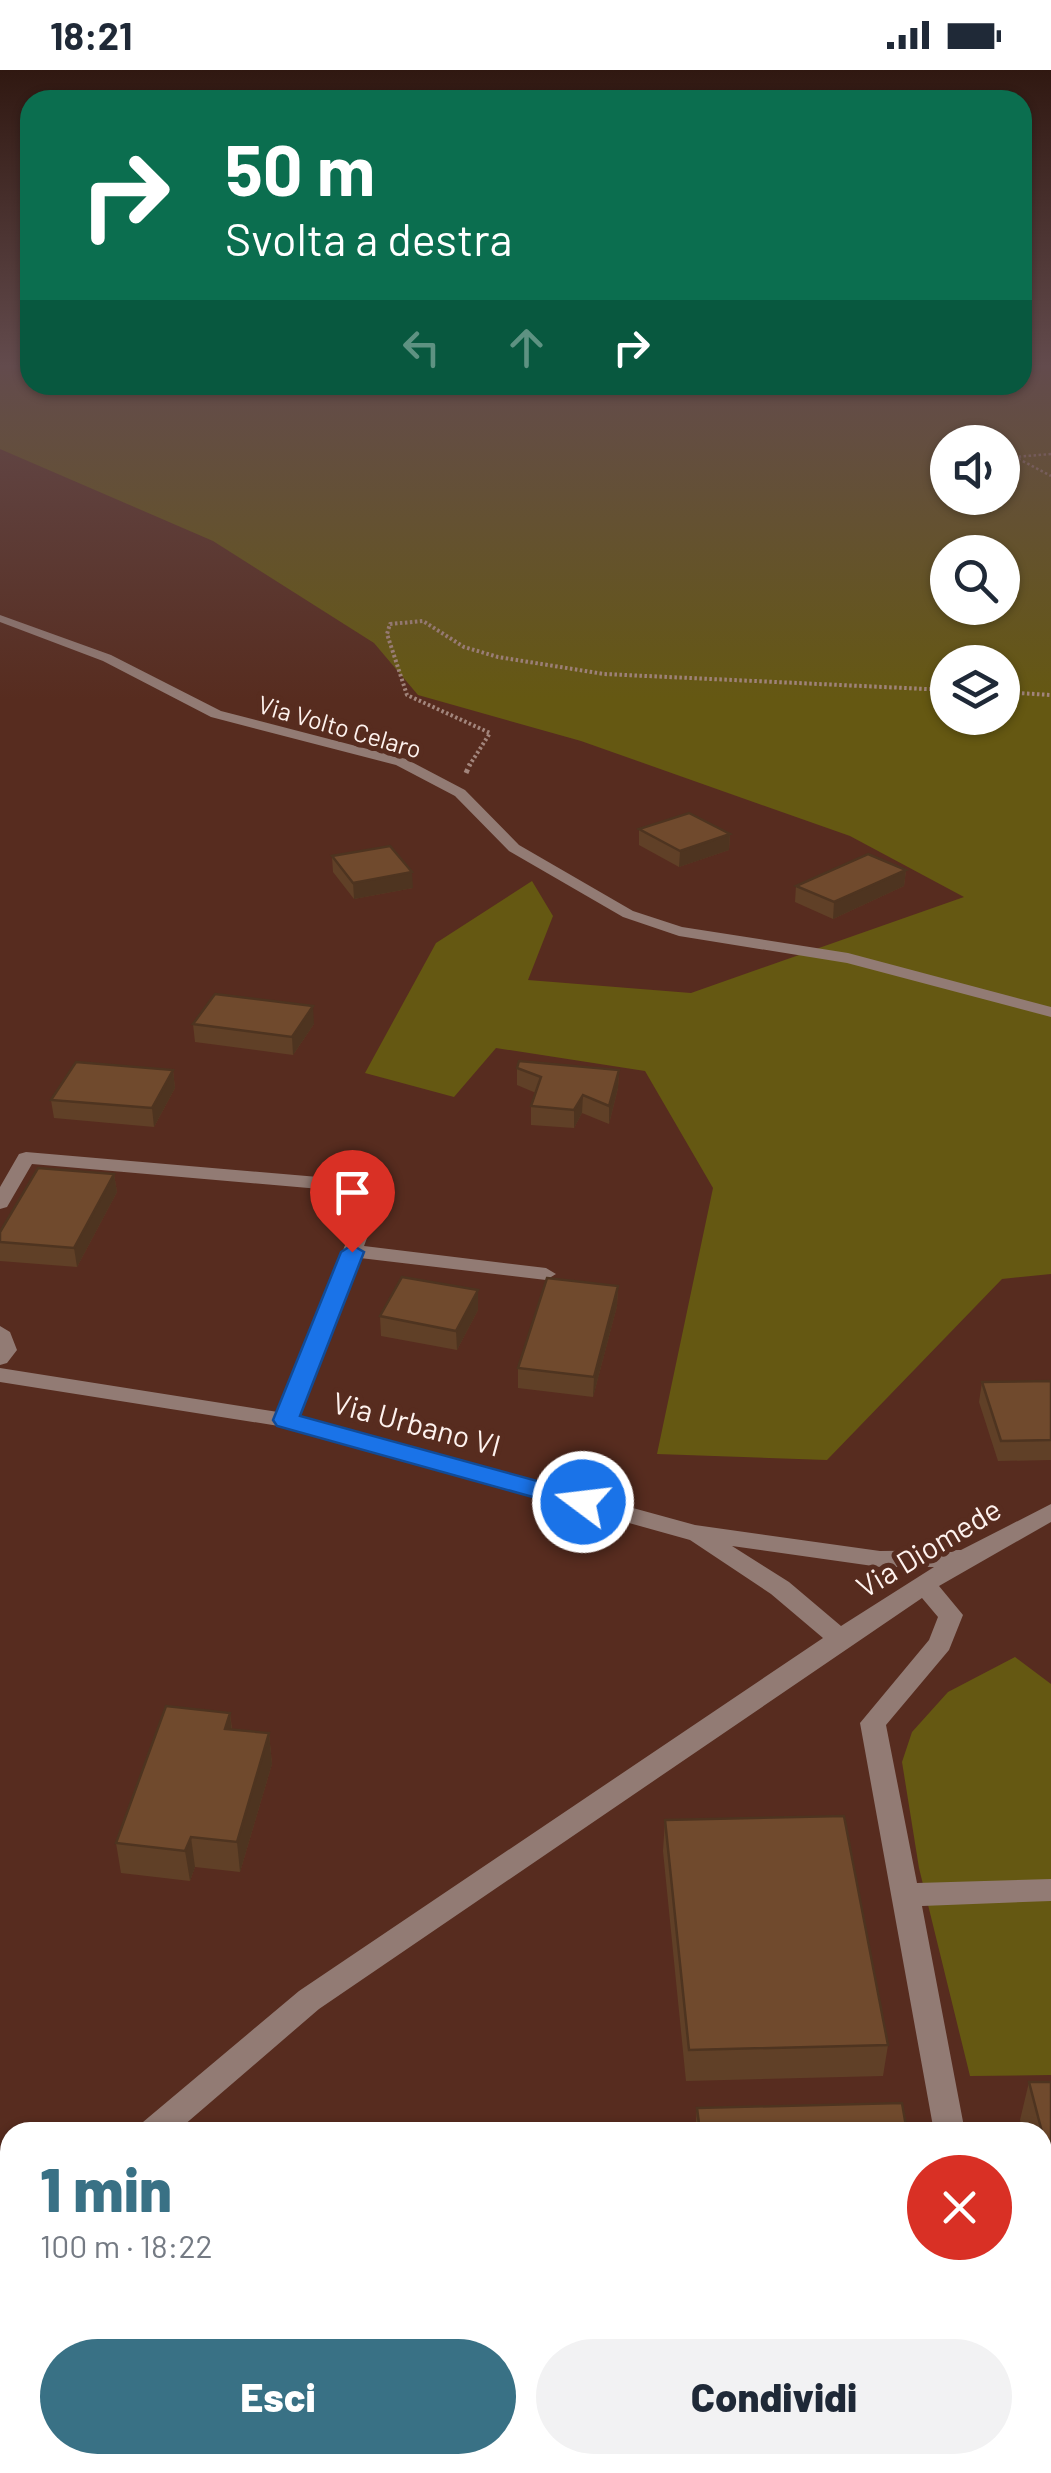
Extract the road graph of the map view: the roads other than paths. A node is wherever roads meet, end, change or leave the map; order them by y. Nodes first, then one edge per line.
1 (0, 618) edge
2 (1051, 1012) edge
3 (0, 1203) edge
4 (352, 1252) junction
5 (546, 1274) edge
6 (0, 1332) edge
7 (0, 1358) edge
8 (0, 1375) edge
9 (286, 1420) junction
10 (1051, 1512) edge
11 (695, 1533) junction
12 (964, 1558) junction
13 (925, 1586) junction
14 (840, 1639) junction
15 (1051, 1890) edge
16 (903, 1895) junction
17 (166, 2122) edge
18 (948, 2122) edge

1 - 2 street, Via Volto Celaro
3 - 4 street
4 - 5 street
4 - 9 street
6 - 7 street
8 - 9 street, Via Urbano VI
9 - 11 street, Via Urbano VI
10 - 12 street, Via Diomede
11 - 12 street, Via Urbano VI
11 - 14 street, Via Urbano VI
12 - 13 street, Via Diomede
13 - 14 street, Via Diomede
13 - 16 street
14 - 17 street, Via Diomede
15 - 16 street
16 - 18 street

